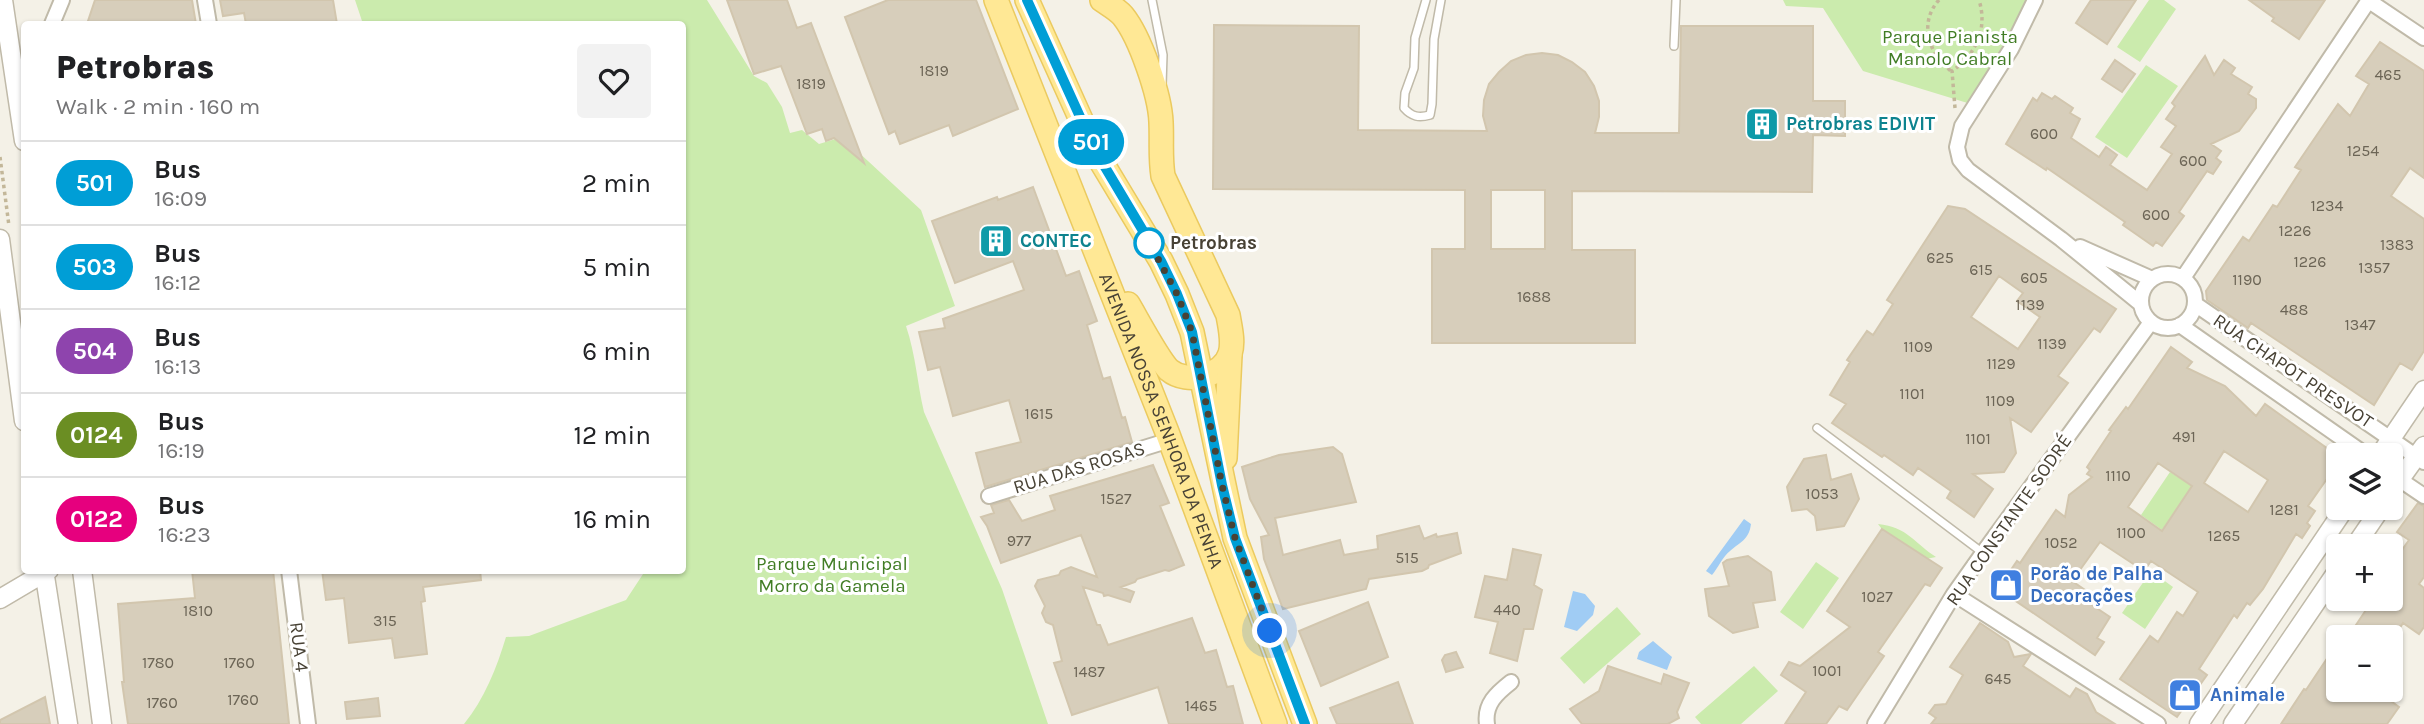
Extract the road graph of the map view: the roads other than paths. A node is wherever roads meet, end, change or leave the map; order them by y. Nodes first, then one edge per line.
1 (3, 0) edge
2 (62, 0) edge
3 (205, 0) edge
4 (996, 0) edge
5 (1027, 0) edge
6 (1102, 0) edge
7 (1152, 0) edge
8 (1426, 0) edge
9 (1441, 0) edge
10 (1676, 0) edge
11 (2035, 0) edge
12 (2369, 0) edge
13 (53, 21) edge
14 (208, 21) edge
15 (2424, 38) edge
16 (1674, 46) dead end
17 (21, 99) edge
18 (1161, 121) junction
19 (0, 239) edge
20 (2061, 239) junction
21 (1099, 257) junction
22 (2183, 278) junction
23 (2152, 279) junction
24 (2141, 304) junction
25 (2195, 304) junction
26 (2151, 322) junction
27 (2180, 325) junction
28 (1230, 355) junction
29 (1202, 377) junction
30 (2424, 390) edge
31 (21, 398) edge
32 (1817, 428) dead end
33 (2391, 438) junction
34 (1170, 440) junction
35 (2349, 443) edge
36 (2388, 443) edge
37 (2421, 455) edge
38 (2403, 473) edge
39 (1222, 485) junction
40 (2403, 486) edge
41 (989, 496) dead end
42 (2424, 496) edge
43 (2337, 520) edge
44 (1983, 553) junction
45 (41, 574) edge
46 (46, 574) edge
47 (83, 574) edge
48 (289, 574) edge
49 (2326, 588) edge
50 (1954, 594) junction
51 (0, 599) edge
52 (1511, 682) dead end
53 (68, 724) edge
54 (102, 724) edge
55 (308, 724) edge
56 (1275, 724) edge
57 (1305, 724) edge
58 (1487, 724) edge
59 (1875, 724) edge
60 (2158, 724) edge
61 (2199, 724) edge
62 (2233, 724) edge

1 - 17 street
2 - 13 street
3 - 14 street
4 - 21 main road, AVENIDA NOSSA SENHORA DA PENHA
5 - 29 main road, AVENIDA NOSSA SENHORA DA PENHA
6 - 18 main road
7 - 18 lane
8 - 9 lane
10 - 16 lane
11 - 20 street
12 - 15 street
12 - 22 street
18 - 28 main road
19 - 31 street
20 - 23 street
20 - 24 street
21 - 29 main road
21 - 34 main road, AVENIDA NOSSA SENHORA DA PENHA
22 - 23 street
22 - 25 street
23 - 24 street
24 - 26 street
25 - 27 street
25 - 33 street, RUA CHAPOT PRESVOT
26 - 27 street
26 - 44 street, RUA CONSTANTE SODRÉ
27 - 35 street, RUA CHAPOT PRESVOT
28 - 29 main road
28 - 39 main road
29 - 39 main road, AVENIDA NOSSA SENHORA DA PENHA
30 - 33 street
32 - 44 lane
33 - 36 street
33 - 37 street, RUA CHAPOT PRESVOT
34 - 41 street, RUA DAS ROSAS
34 - 56 main road, AVENIDA NOSSA SENHORA DA PENHA
37 - 38 street
39 - 57 main road, AVENIDA NOSSA SENHORA DA PENHA
40 - 42 street
43 - 61 street
44 - 50 street, RUA CONSTANTE SODRÉ
45 - 51 street
46 - 53 street
47 - 54 street
48 - 55 street, RUA 4
49 - 62 street
50 - 59 street, RUA CONSTANTE SODRÉ
50 - 60 street
52 - 58 street

